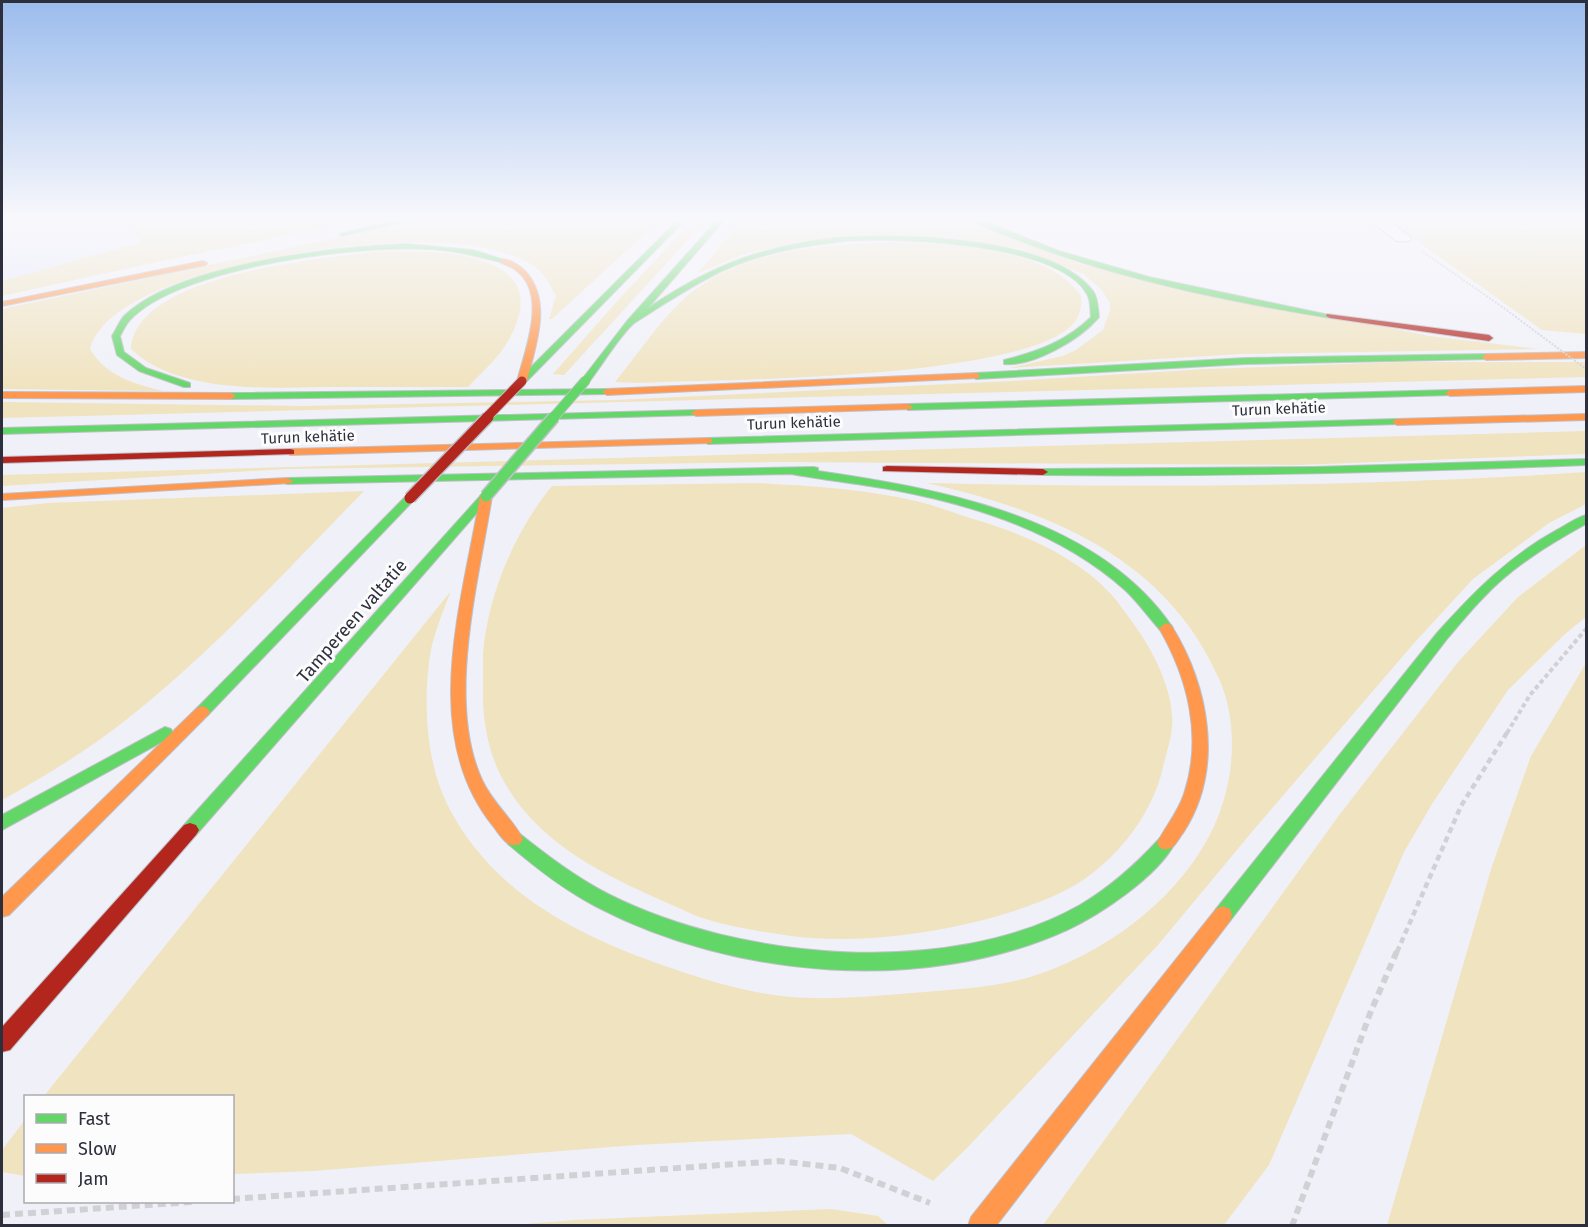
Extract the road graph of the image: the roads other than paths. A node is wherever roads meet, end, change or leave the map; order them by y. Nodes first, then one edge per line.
1 (141, 275) edge
2 (215, 275) edge
3 (527, 275) edge
4 (627, 275) edge
5 (672, 275) edge
6 (706, 275) edge
7 (1072, 275) edge
8 (1141, 275) edge
9 (2, 304) edge
10 (630, 323) junction
11 (1505, 340) dead end
12 (1527, 343) dead end
13 (1587, 348) edge
14 (1587, 355) edge
15 (522, 381) junction
16 (891, 381) junction
17 (1587, 389) edge
18 (2, 395) edge
19 (250, 395) junction
20 (1587, 417) edge
21 (2, 431) edge
22 (2, 460) edge
23 (1587, 462) edge
24 (793, 471) junction
25 (486, 496) junction
26 (2, 497) edge
27 (1587, 519) edge
28 (201, 713) junction
29 (2, 824) edge
30 (2, 909) edge
31 (2, 1042) edge
32 (980, 1226) edge

1 - 9 highway
2 - 19 highway
3 - 15 highway
4 - 15 highway
5 - 10 highway, Tampereen valtatie
6 - 10 highway
7 - 16 highway
8 - 11 highway
10 - 25 highway, Tampereen valtatie, bridge
12 - 13 highway
14 - 16 highway
15 - 28 highway, bridge
16 - 19 highway
17 - 21 highway, Turun kehätie
18 - 19 highway
20 - 22 highway, Turun kehätie
23 - 24 highway
24 - 25 highway
24 - 26 highway
25 - 31 highway, Tampereen valtatie
27 - 32 highway
28 - 29 highway
28 - 30 highway

